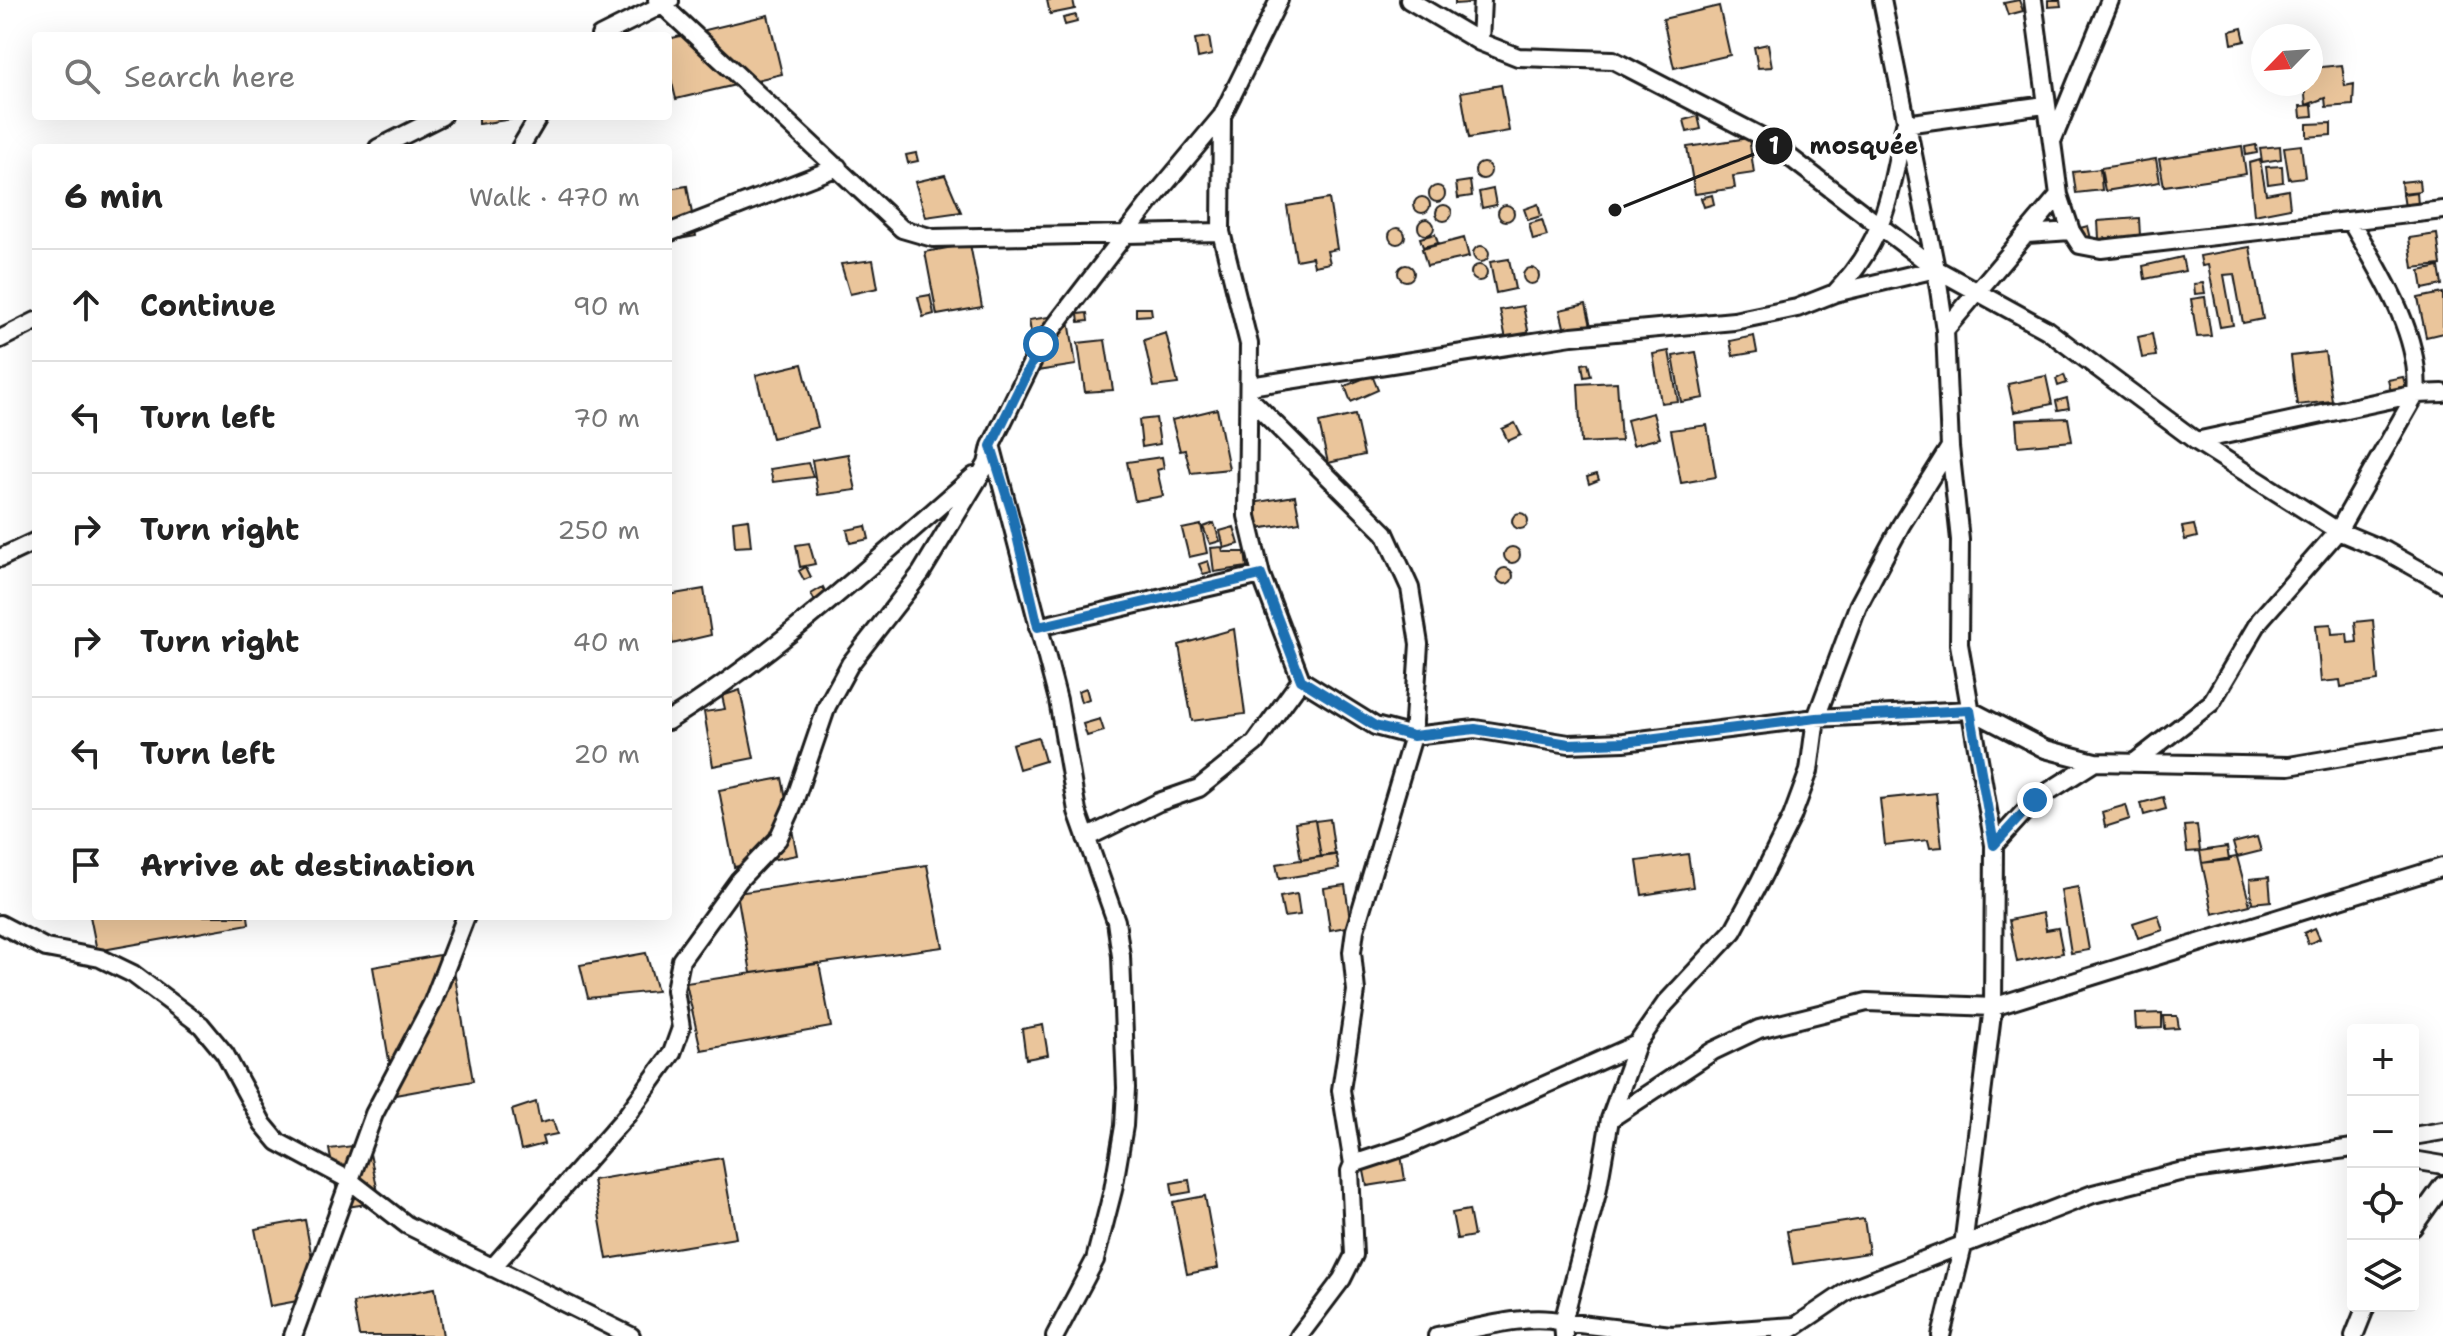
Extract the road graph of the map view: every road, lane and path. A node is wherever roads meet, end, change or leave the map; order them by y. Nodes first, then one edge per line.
1 (1279, 0) edge
2 (1409, 0) edge
3 (1482, 0) edge
4 (1882, 0) edge
5 (2033, 0) edge
6 (2110, 0) edge
7 (664, 1) edge
8 (615, 31) edge
9 (1480, 42) junction
10 (2045, 105) junction
11 (1222, 116) junction
12 (434, 120) edge
13 (537, 120) edge
14 (1905, 124) junction
15 (2052, 140) junction
16 (386, 144) edge
17 (522, 144) edge
18 (838, 167) junction
19 (2059, 195) junction
20 (2443, 210) edge
21 (2351, 222) junction
22 (1882, 227) junction
23 (672, 231) edge
24 (2071, 231) junction
25 (1221, 232) junction
26 (2027, 234) junction
27 (1124, 235) junction
28 (1936, 269) junction
29 (1978, 292) junction
30 (1835, 293) junction
31 (32, 323) edge
32 (1945, 330) junction
33 (0, 339) edge
34 (1250, 392) junction
35 (2443, 393) edge
36 (2416, 394) junction
37 (2196, 441) junction
38 (991, 446) junction
39 (1950, 447) junction
40 (987, 464) junction
41 (2338, 531) junction
42 (32, 543) edge
43 (0, 558) edge
44 (1261, 575) junction
45 (2443, 583) edge
46 (1038, 627) junction
47 (1301, 680) junction
48 (1970, 710) junction
49 (672, 718) edge
50 (1816, 718) junction
51 (1413, 736) junction
52 (2443, 740) edge
53 (2095, 762) junction
54 (2135, 762) junction
55 (1086, 838) junction
56 (1994, 845) junction
57 (2443, 867) edge
58 (464, 920) edge
59 (0, 924) edge
60 (1993, 1007) junction
61 (1637, 1044) junction
62 (1610, 1119) junction
63 (2443, 1131) edge
64 (2419, 1135) edge
65 (2347, 1149) edge
66 (2419, 1161) edge
67 (1353, 1164) junction
68 (2443, 1165) edge
69 (349, 1180) junction
70 (2443, 1185) edge
71 (2443, 1211) edge
72 (2419, 1219) edge
73 (2419, 1222) edge
74 (1963, 1246) junction
75 (492, 1268) junction
76 (2364, 1312) edge
77 (1799, 1326) junction
78 (1564, 1329) edge
79 (293, 1336) edge
80 (631, 1336) edge
81 (1055, 1336) edge
82 (1299, 1336) edge
83 (1437, 1336) edge
84 (1670, 1336) edge
85 (1781, 1336) edge
86 (1941, 1336) edge
87 (2354, 1336) edge

1 - 11 street
2 - 9 street
3 - 9 street
4 - 14 street
5 - 10 street
6 - 15 street
7 - 8 street
7 - 18 street
9 - 22 street
10 - 14 street
10 - 15 street
11 - 25 street
11 - 27 street
12 - 16 street
13 - 17 street
14 - 22 street
14 - 28 street
15 - 19 street
18 - 23 street
18 - 27 street
19 - 24 street
19 - 26 street
20 - 21 street
21 - 24 street
21 - 36 street
22 - 28 street
22 - 30 street
24 - 26 street
25 - 27 street
25 - 34 street
26 - 29 street
27 - 38 street
28 - 29 street
28 - 30 street
28 - 32 street
29 - 32 street
29 - 37 street
30 - 34 street
31 - 33 street
32 - 39 street
34 - 44 street
34 - 51 street
35 - 36 street
36 - 37 street
36 - 41 street
37 - 41 street
38 - 40 street
38 - 46 street
39 - 48 street
39 - 50 street
40 - 49 street
40 - 75 street
41 - 45 street
41 - 54 street
42 - 43 street
44 - 46 street
44 - 47 street
46 - 55 street
47 - 51 street
47 - 55 street
48 - 50 street
48 - 53 street
48 - 56 street
50 - 51 street
50 - 61 street
51 - 67 street
52 - 54 street
53 - 54 street
53 - 56 street
55 - 81 street
56 - 60 street
57 - 60 street
58 - 69 street
59 - 69 street
60 - 62 street
60 - 74 street
61 - 62 street
61 - 67 street
62 - 78 street
63 - 64 street
65 - 74 street
66 - 68 street
67 - 82 street
69 - 75 street
69 - 79 street
70 - 72 street
71 - 73 street
74 - 77 street
74 - 86 street
75 - 80 street
76 - 87 street
77 - 84 street
77 - 85 street
78 - 83 street
78 - 84 street

